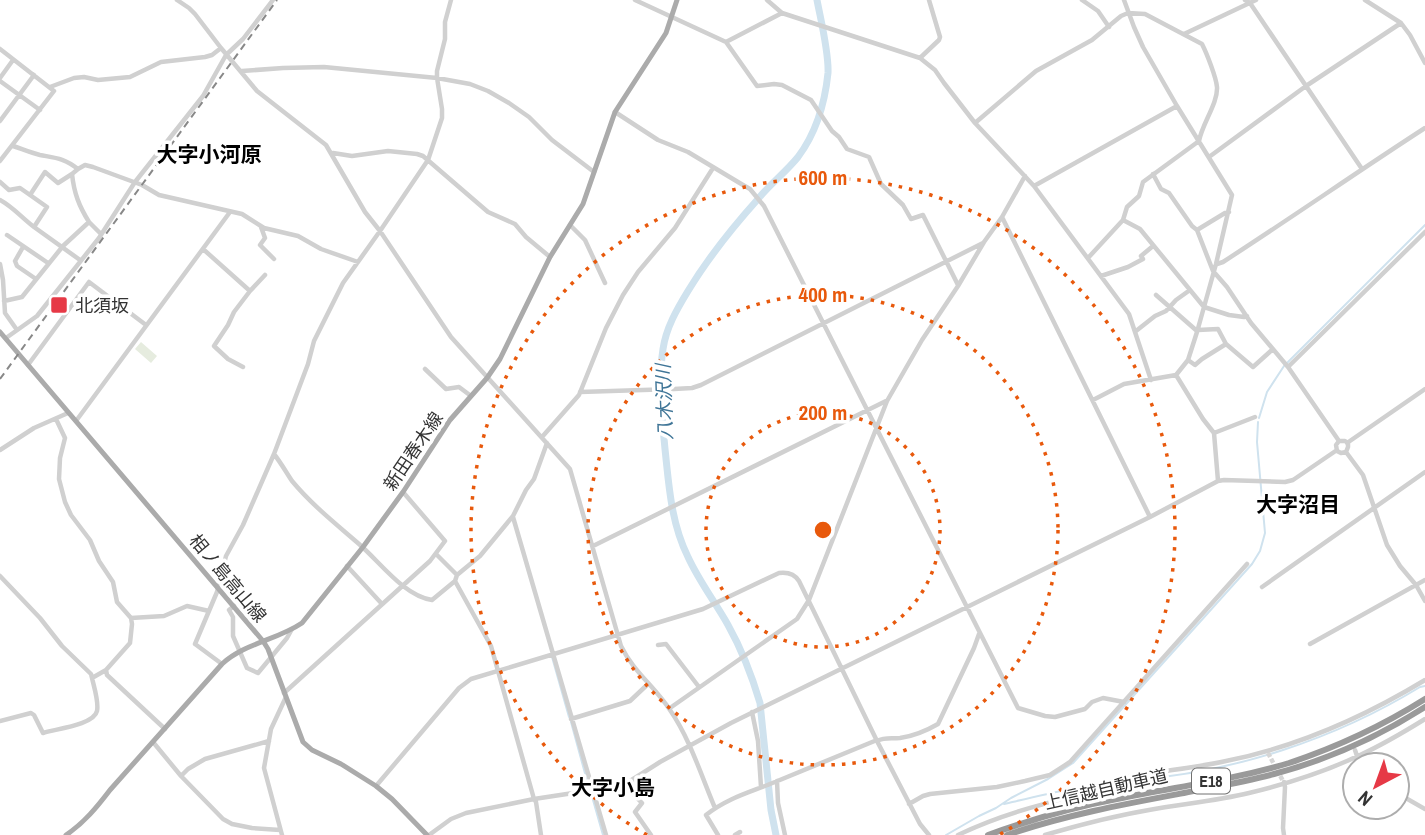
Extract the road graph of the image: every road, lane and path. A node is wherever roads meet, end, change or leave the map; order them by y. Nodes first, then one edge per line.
1 (177, 0) edge
2 (272, 0) edge
3 (451, 0) edge
4 (635, 0) edge
5 (677, 0) edge
6 (767, 0) edge
7 (929, 0) edge
8 (1082, 0) edge
9 (1256, 0) edge
10 (1365, 0) edge
11 (1126, 2) edge
12 (1248, 2) edge
13 (782, 13) junction
14 (1128, 13) junction
15 (671, 18) junction
16 (1401, 23) junction
17 (1108, 27) junction
18 (1184, 34) junction
19 (726, 42) junction
20 (7, 43) dead end
21 (220, 48) junction
22 (1, 50) edge
23 (226, 55) junction
24 (920, 58) junction
25 (13, 60) junction
26 (1425, 62) edge
27 (241, 71) junction
28 (34, 75) junction
29 (437, 78) junction
30 (0, 79) edge
31 (1306, 86) junction
32 (50, 87) junction
33 (19, 95) junction
34 (1177, 106) junction
35 (40, 110) junction
36 (615, 112) junction
37 (0, 121) edge
38 (975, 124) junction
39 (1425, 128) edge
40 (1199, 141) junction
41 (13, 146) junction
42 (332, 153) junction
43 (1209, 157) junction
44 (428, 160) junction
45 (0, 161) edge
46 (713, 168) junction
47 (78, 169) junction
48 (1362, 169) junction
49 (594, 172) junction
50 (72, 174) junction
51 (1153, 174) junction
52 (1025, 176) junction
53 (0, 182) edge
54 (135, 183) junction
55 (1034, 186) junction
56 (30, 195) junction
57 (0, 200) edge
58 (230, 212) junction
59 (1229, 212) junction
60 (1002, 217) junction
61 (1123, 220) junction
62 (89, 222) junction
63 (570, 225) junction
64 (261, 226) junction
65 (34, 227) junction
66 (276, 230) junction
67 (1197, 230) junction
68 (380, 231) junction
69 (1425, 232) edge
70 (102, 234) junction
71 (7, 235) dead end
72 (263, 241) junction
73 (984, 242) junction
74 (1153, 246) junction
75 (23, 247) junction
76 (62, 247) junction
77 (203, 248) junction
78 (550, 257) junction
79 (1088, 258) junction
80 (274, 259) dead end
81 (80, 260) junction
82 (947, 261) junction
83 (358, 262) junction
84 (48, 263) junction
85 (0, 264) edge
86 (1216, 264) junction
87 (1213, 271) junction
88 (265, 275) dead end
89 (1101, 276) junction
90 (36, 279) junction
91 (605, 283) dead end
92 (958, 286) junction
93 (1190, 290) junction
94 (250, 291) junction
95 (1156, 295) dead end
96 (4, 301) junction
97 (1170, 307) junction
98 (1204, 307) junction
99 (1247, 316) junction
100 (823, 322) junction
101 (146, 324) junction
102 (17, 330) junction
103 (1136, 331) junction
104 (1198, 331) junction
105 (0, 332) edge
106 (6, 338) junction
107 (1226, 344) junction
108 (1273, 349) junction
109 (1188, 360) junction
110 (28, 365) junction
111 (1286, 365) junction
112 (243, 367) dead end
113 (425, 369) dead end
114 (1176, 375) junction
115 (487, 378) junction
116 (1151, 380) junction
117 (1425, 389) edge
118 (580, 392) junction
119 (471, 396) junction
120 (1093, 400) junction
121 (887, 401) junction
122 (867, 410) junction
123 (68, 413) junction
124 (1255, 418) dead end
125 (56, 419) junction
126 (76, 421) junction
127 (876, 427) junction
128 (1214, 433) junction
129 (542, 437) junction
130 (1339, 441) junction
131 (547, 442) junction
132 (1347, 443) junction
133 (0, 450) edge
134 (1337, 450) junction
135 (1346, 452) junction
136 (274, 454) junction
137 (1425, 472) edge
138 (1218, 481) junction
139 (402, 492) junction
140 (1374, 507) junction
141 (513, 516) junction
142 (1150, 517) junction
143 (593, 546) junction
144 (363, 547) junction
145 (436, 554) junction
146 (1247, 564) dead end
147 (347, 566) junction
148 (457, 575) junction
149 (0, 576) edge
150 (1425, 580) edge
151 (455, 581) junction
152 (402, 585) junction
153 (1416, 585) junction
154 (1262, 587) dead end
155 (219, 588) junction
156 (809, 600) junction
157 (1425, 601) edge
158 (382, 604) junction
159 (234, 606) junction
160 (966, 607) junction
161 (209, 611) junction
162 (131, 618) junction
163 (293, 628) junction
164 (979, 633) junction
165 (617, 634) junction
166 (263, 641) junction
167 (1310, 644) dead end
168 (658, 645) dead end
169 (240, 651) junction
170 (553, 654) junction
171 (271, 658) junction
172 (222, 664) junction
173 (842, 668) junction
174 (106, 670) junction
175 (497, 671) junction
176 (92, 678) junction
177 (1423, 683) edge
178 (648, 684) junction
179 (699, 687) junction
180 (285, 696) junction
181 (1425, 699) edge
182 (1124, 702) junction
183 (670, 708) junction
184 (1425, 708) edge
185 (753, 712) junction
186 (571, 719) junction
187 (1425, 719) edge
188 (0, 721) edge
189 (1350, 721) junction
190 (165, 729) junction
191 (1351, 730) dead end
192 (877, 740) junction
193 (268, 741) junction
194 (153, 742) junction
195 (690, 746) junction
196 (1370, 751) edge
197 (1341, 764) edge
198 (181, 776) junction
199 (636, 778) junction
200 (777, 781) junction
201 (1284, 782) junction
202 (376, 786) junction
203 (761, 787) junction
204 (593, 790) junction
205 (534, 799) junction
206 (909, 804) junction
207 (715, 808) junction
208 (281, 833) edge
209 (69, 834) edge
210 (428, 835) edge
211 (541, 835) edge
212 (606, 835) edge
213 (652, 835) edge
214 (719, 835) edge
215 (785, 835) edge
216 (929, 835) edge
217 (958, 835) edge
218 (988, 835) edge
219 (1007, 835) edge
220 (1045, 835) edge
221 (1284, 835) edge

1 - 21 street
2 - 23 street
3 - 29 street
4 - 15 street
5 - 15 main road, 新田春木線
6 - 13 street
7 - 24 street
8 - 17 street
9 - 12 street
10 - 16 street
11 - 14 street
12 - 18 street
12 - 31 street
13 - 19 street
13 - 24 street
14 - 17 street
14 - 18 street
14 - 34 street
15 - 19 street
15 - 36 main road, 新田春木線
16 - 26 street
16 - 31 street
17 - 38 street
18 - 40 street
19 - 82 street
20 - 22 street
21 - 23 street
21 - 32 street
22 - 25 street
23 - 27 street
23 - 54 street
24 - 38 street
25 - 28 street
25 - 30 street
27 - 29 street
27 - 42 street
28 - 32 street
28 - 33 street
29 - 44 street
29 - 49 street
30 - 33 street
31 - 43 street
31 - 48 street
32 - 35 street
33 - 35 street
33 - 37 street
34 - 40 street
34 - 55 street
35 - 41 street
36 - 46 street
36 - 49 main road, 新田春木線
38 - 52 street
39 - 48 street
40 - 43 street
40 - 51 street
41 - 45 street
41 - 47 street
42 - 44 street
42 - 68 street
43 - 59 street
44 - 68 street
44 - 78 street
46 - 100 street
46 - 118 street
47 - 50 street
47 - 54 street
48 - 86 street
49 - 63 main road, 新田春木線
50 - 56 street
50 - 62 street
51 - 61 street
51 - 67 street
52 - 55 street
52 - 60 street
53 - 56 street
54 - 58 street
54 - 70 street
55 - 79 street
56 - 65 street
57 - 65 street
58 - 64 street
58 - 77 street
59 - 67 street
59 - 86 street
60 - 73 street
60 - 120 street
61 - 74 street
61 - 79 street
62 - 70 street
62 - 76 street
63 - 78 main road, 新田春木線
63 - 91 street
64 - 66 street
64 - 72 street
65 - 76 street
66 - 72 street
66 - 83 street
67 - 87 street
68 - 83 street
68 - 115 street
69 - 111 street
70 - 81 street
71 - 75 street
72 - 80 street
73 - 82 street
73 - 92 street
74 - 89 street
74 - 93 street
75 - 84 street
75 - 90 street
76 - 81 street
76 - 84 street
77 - 94 street
77 - 101 street
78 - 115 main road, 新田春木線
79 - 89 street
81 - 102 street
82 - 92 street
82 - 100 street
83 - 136 street
84 - 90 street
85 - 96 street
86 - 87 street
87 - 98 street
87 - 99 street
88 - 94 street
89 - 103 street
90 - 96 street
92 - 121 street
93 - 97 street
93 - 98 street
94 - 112 street
95 - 97 street
96 - 102 street
97 - 103 street
97 - 104 street
98 - 99 street
98 - 104 street
99 - 108 street
100 - 118 street
100 - 122 street
101 - 110 street
101 - 126 street
102 - 106 street
103 - 116 street
104 - 107 street
104 - 109 street
105 - 106 main road, 相ノ島高山線
106 - 110 main road, 相ノ島高山線
107 - 108 street
107 - 109 street
108 - 111 street
109 - 114 street
110 - 123 main road, 相ノ島高山線
111 - 130 street
113 - 119 street
114 - 116 street
114 - 128 street
115 - 119 main road, 新田春木線
115 - 129 street
116 - 120 street
117 - 132 street
118 - 129 street
119 - 139 main road, 新田春木線
120 - 142 street
121 - 122 street
121 - 127 street
122 - 127 street
122 - 143 street
123 - 125 street
123 - 126 main road, 相ノ島高山線
124 - 128 street
125 - 133 street
125 - 162 street
126 - 155 main road, 相ノ島高山線
127 - 156 street
127 - 160 street
128 - 138 street
129 - 131 street
130 - 132 street
130 - 134 street
131 - 141 street
131 - 143 street
132 - 135 street
134 - 135 street
134 - 138 street
135 - 140 street
136 - 144 street
136 - 155 street
137 - 140 street
138 - 142 street
139 - 144 main road, 新田春木線
139 - 145 street
140 - 153 street
140 - 154 street
141 - 148 street
141 - 170 street
142 - 160 street
143 - 165 street
144 - 147 main road, 新田春木線
144 - 152 street
145 - 148 street
145 - 152 street
146 - 182 street
147 - 158 street
147 - 163 main road, 新田春木線
148 - 151 street
149 - 176 street
150 - 153 street
151 - 152 street
151 - 175 street
152 - 158 street
153 - 157 street
153 - 167 street
155 - 159 main road, 相ノ島高山線
155 - 161 street
156 - 165 street
156 - 173 street
156 - 179 street
158 - 180 street
159 - 166 main road, 相ノ島高山線
159 - 169 street
160 - 164 street
160 - 173 street
161 - 162 street
161 - 172 street
162 - 174 street
163 - 166 main road, 新田春木線
163 - 171 street
164 - 182 street
164 - 192 street
165 - 170 street
165 - 178 street
166 - 169 main road, 新田春木線
166 - 171 main road, 相ノ島高山線
168 - 179 street
169 - 171 street
169 - 172 main road, 新田春木線
170 - 175 street
170 - 186 street
171 - 180 main road, 相ノ島高山線
172 - 190 main road, 新田春木線
173 - 185 street
173 - 192 street
174 - 176 street
174 - 190 street
175 - 202 street
175 - 205 street
176 - 188 street
177 - 189 street
178 - 183 street
178 - 186 street
179 - 183 street
180 - 193 street
180 - 202 main road, 相ノ島高山線
181 - 218 highway, 上信越自動車道 / E18
182 - 206 street
183 - 195 street
184 - 219 highway, 上信越自動車道 / E18
185 - 195 street
185 - 203 street
186 - 204 street
187 - 196 street
189 - 191 street
189 - 217 street
190 - 194 main road, 新田春木線
192 - 200 street
192 - 206 street
193 - 198 street
193 - 208 street
194 - 198 street
194 - 209 main road, 新田春木線
195 - 199 street
195 - 207 street
197 - 201 street
198 - 208 street
199 - 204 street
199 - 213 street
200 - 203 street
200 - 215 street
201 - 220 street
201 - 221 street
202 - 210 main road, 相ノ島高山線
203 - 207 street
204 - 205 street
204 - 212 street
205 - 210 street
205 - 211 street
206 - 216 street
207 - 214 street

